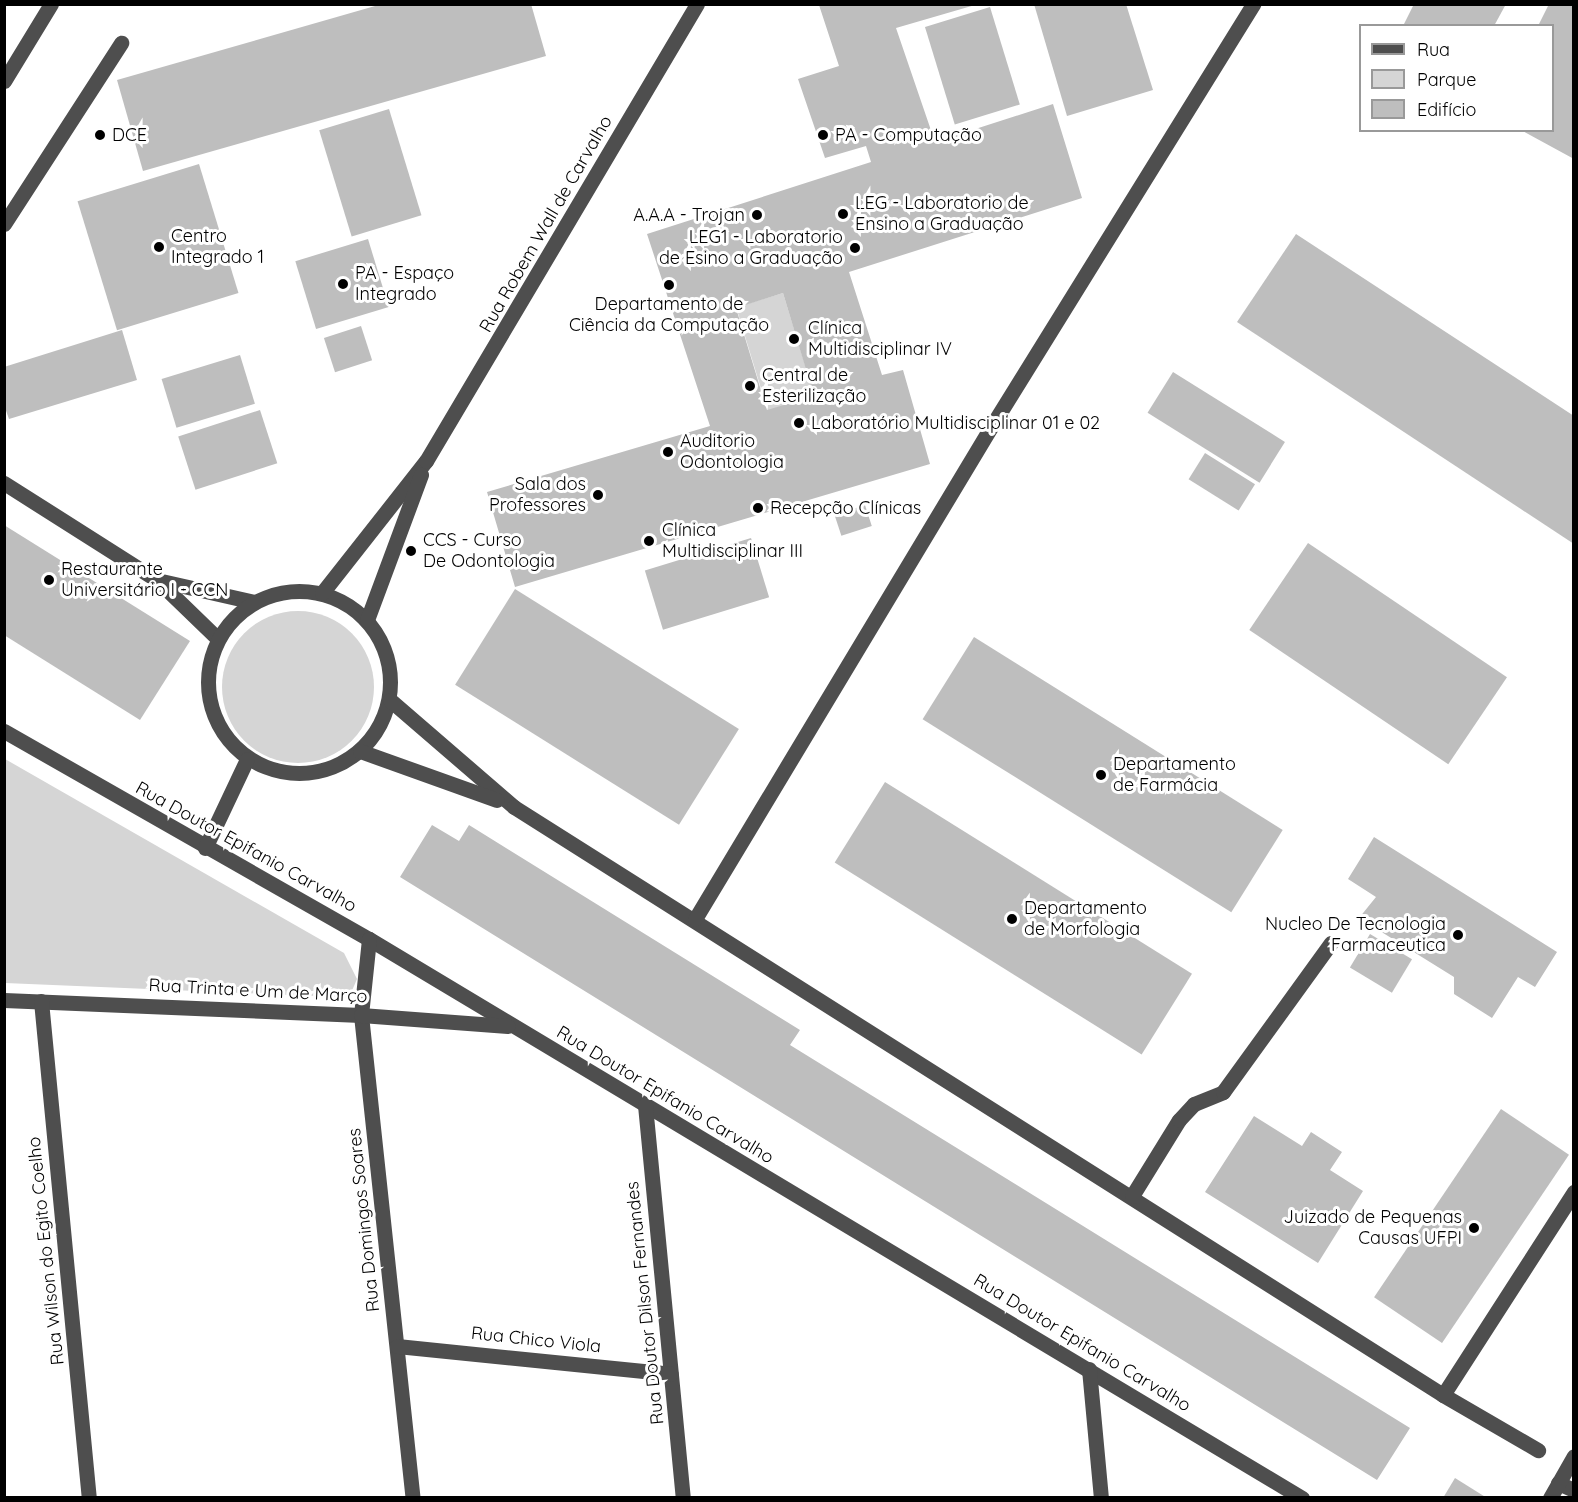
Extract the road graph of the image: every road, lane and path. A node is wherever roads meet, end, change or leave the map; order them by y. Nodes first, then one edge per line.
1 (51, 4) edge
2 (697, 4) edge
3 (1253, 4) edge
4 (121, 43) dead end
5 (4, 81) edge
6 (4, 224) edge
7 (426, 461) junction
8 (4, 483) edge
9 (157, 580) junction
10 (322, 593) junction
11 (254, 602) junction
12 (367, 620) junction
13 (218, 639) junction
14 (390, 700) junction
15 (4, 731) edge
16 (360, 751) junction
17 (248, 759) junction
18 (514, 807) junction
19 (205, 848) junction
20 (695, 919) junction
21 (369, 939) junction
22 (1331, 944) dead end
23 (4, 1000) edge
24 (41, 1001) junction
25 (362, 1015) junction
26 (510, 1026) junction
27 (645, 1104) junction
28 (1574, 1192) edge
29 (1132, 1196) junction
30 (397, 1346) junction
31 (1089, 1369) junction
32 (671, 1374) junction
33 (1443, 1395) junction
34 (1538, 1450) dead end
35 (1574, 1456) edge
36 (1558, 1482) junction
37 (1574, 1490) edge
38 (89, 1497) edge
39 (413, 1497) edge
40 (683, 1497) edge
41 (1101, 1497) edge
42 (1302, 1497) edge
43 (1550, 1497) edge

1 - 5 street
2 - 7 street, Rua Robem Wall de Carvalho
3 - 20 street
4 - 6 street
7 - 10 street, Rua Robem Wall de Carvalho
7 - 12 street, Rua Robem Wall de Carvalho
8 - 9 street
9 - 11 street
9 - 13 street
10 - 11 street
10 - 12 street
11 - 13 street
12 - 14 street
13 - 17 street
14 - 16 street
14 - 18 street
15 - 19 street, Rua Doutor Epifanio Carvalho
16 - 17 street
16 - 18 street
17 - 19 street
18 - 20 street
19 - 21 street, Rua Doutor Epifanio Carvalho
20 - 29 street
21 - 25 street, Rua Domingos Soares
21 - 26 street, Rua Doutor Epifanio Carvalho
22 - 29 street
23 - 24 street, Rua Trinta e Um de Março
24 - 25 street, Rua Trinta e Um de Março
24 - 38 street, Rua Wilson do Egito Coelho
25 - 26 street, Rua Trinta e Um de Março
25 - 30 street, Rua Domingos Soares
26 - 27 street, Rua Doutor Epifanio Carvalho
27 - 31 street, Rua Doutor Epifanio Carvalho
27 - 32 street, Rua Doutor Dilson Fernandes
28 - 33 street
29 - 33 street
30 - 32 street, Rua Chico Viola
30 - 39 street, Rua Domingos Soares
31 - 41 street
31 - 42 street, Rua Doutor Epifanio Carvalho
32 - 40 street, Rua Doutor Dilson Fernandes
33 - 34 street
35 - 36 street
36 - 37 street
36 - 43 street

